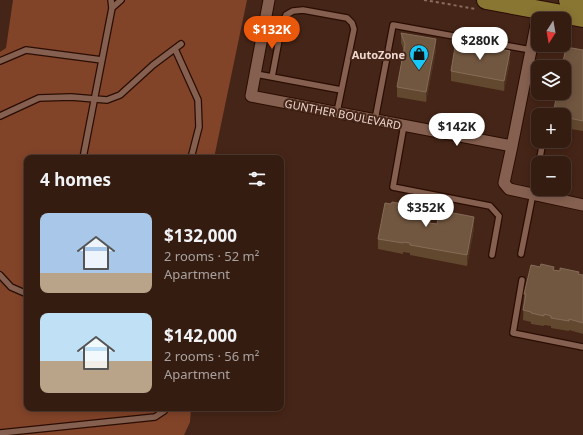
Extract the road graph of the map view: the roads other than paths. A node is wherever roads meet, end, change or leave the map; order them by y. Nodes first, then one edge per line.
1 (111, 0) edge
2 (120, 0) edge
3 (269, 0) edge
4 (486, 0) edge
5 (568, 0) edge
6 (583, 3) edge
7 (112, 8) junction
8 (539, 10) joint
9 (583, 18) edge
10 (181, 44) dead end
11 (175, 49) junction
12 (531, 50) joint
13 (102, 60) junction
14 (0, 61) edge
15 (256, 74) junction
16 (272, 77) junction
17 (341, 90) junction
18 (94, 98) junction
19 (337, 112) junction
20 (0, 116) edge
21 (375, 120) junction
22 (404, 125) junction
23 (512, 146) junction
24 (84, 155) edge
25 (192, 155) edge
26 (531, 195) edge
27 (533, 196) edge
28 (538, 196) edge
29 (583, 205) edge
30 (521, 254) dead end
31 (492, 255) dead end
32 (0, 275) edge
33 (522, 280) dead end
34 (24, 293) edge
35 (583, 347) edge
36 (164, 411) edge
37 (0, 432) edge

1 - 7 lane
2 - 7 lane
3 - 15 street, GUNTHER BOULEVARD
4 - 8 main road
5 - 6 main road
7 - 13 lane
8 - 9 main road
10 - 11 lane
11 - 18 lane
11 - 25 lane
12 - 21 lane
12 - 23 street
13 - 14 lane
13 - 18 lane
15 - 16 lane
15 - 19 street, GUNTHER BOULEVARD
16 - 17 lane
16 - 17 lane
17 - 19 lane
18 - 20 lane
18 - 24 lane
19 - 21 street, GUNTHER BOULEVARD
21 - 22 street, GUNTHER BOULEVARD
22 - 23 street, GUNTHER BOULEVARD
22 - 31 lane
23 - 26 street
27 - 30 lane
28 - 29 street
32 - 34 lane
33 - 35 lane
36 - 37 lane

